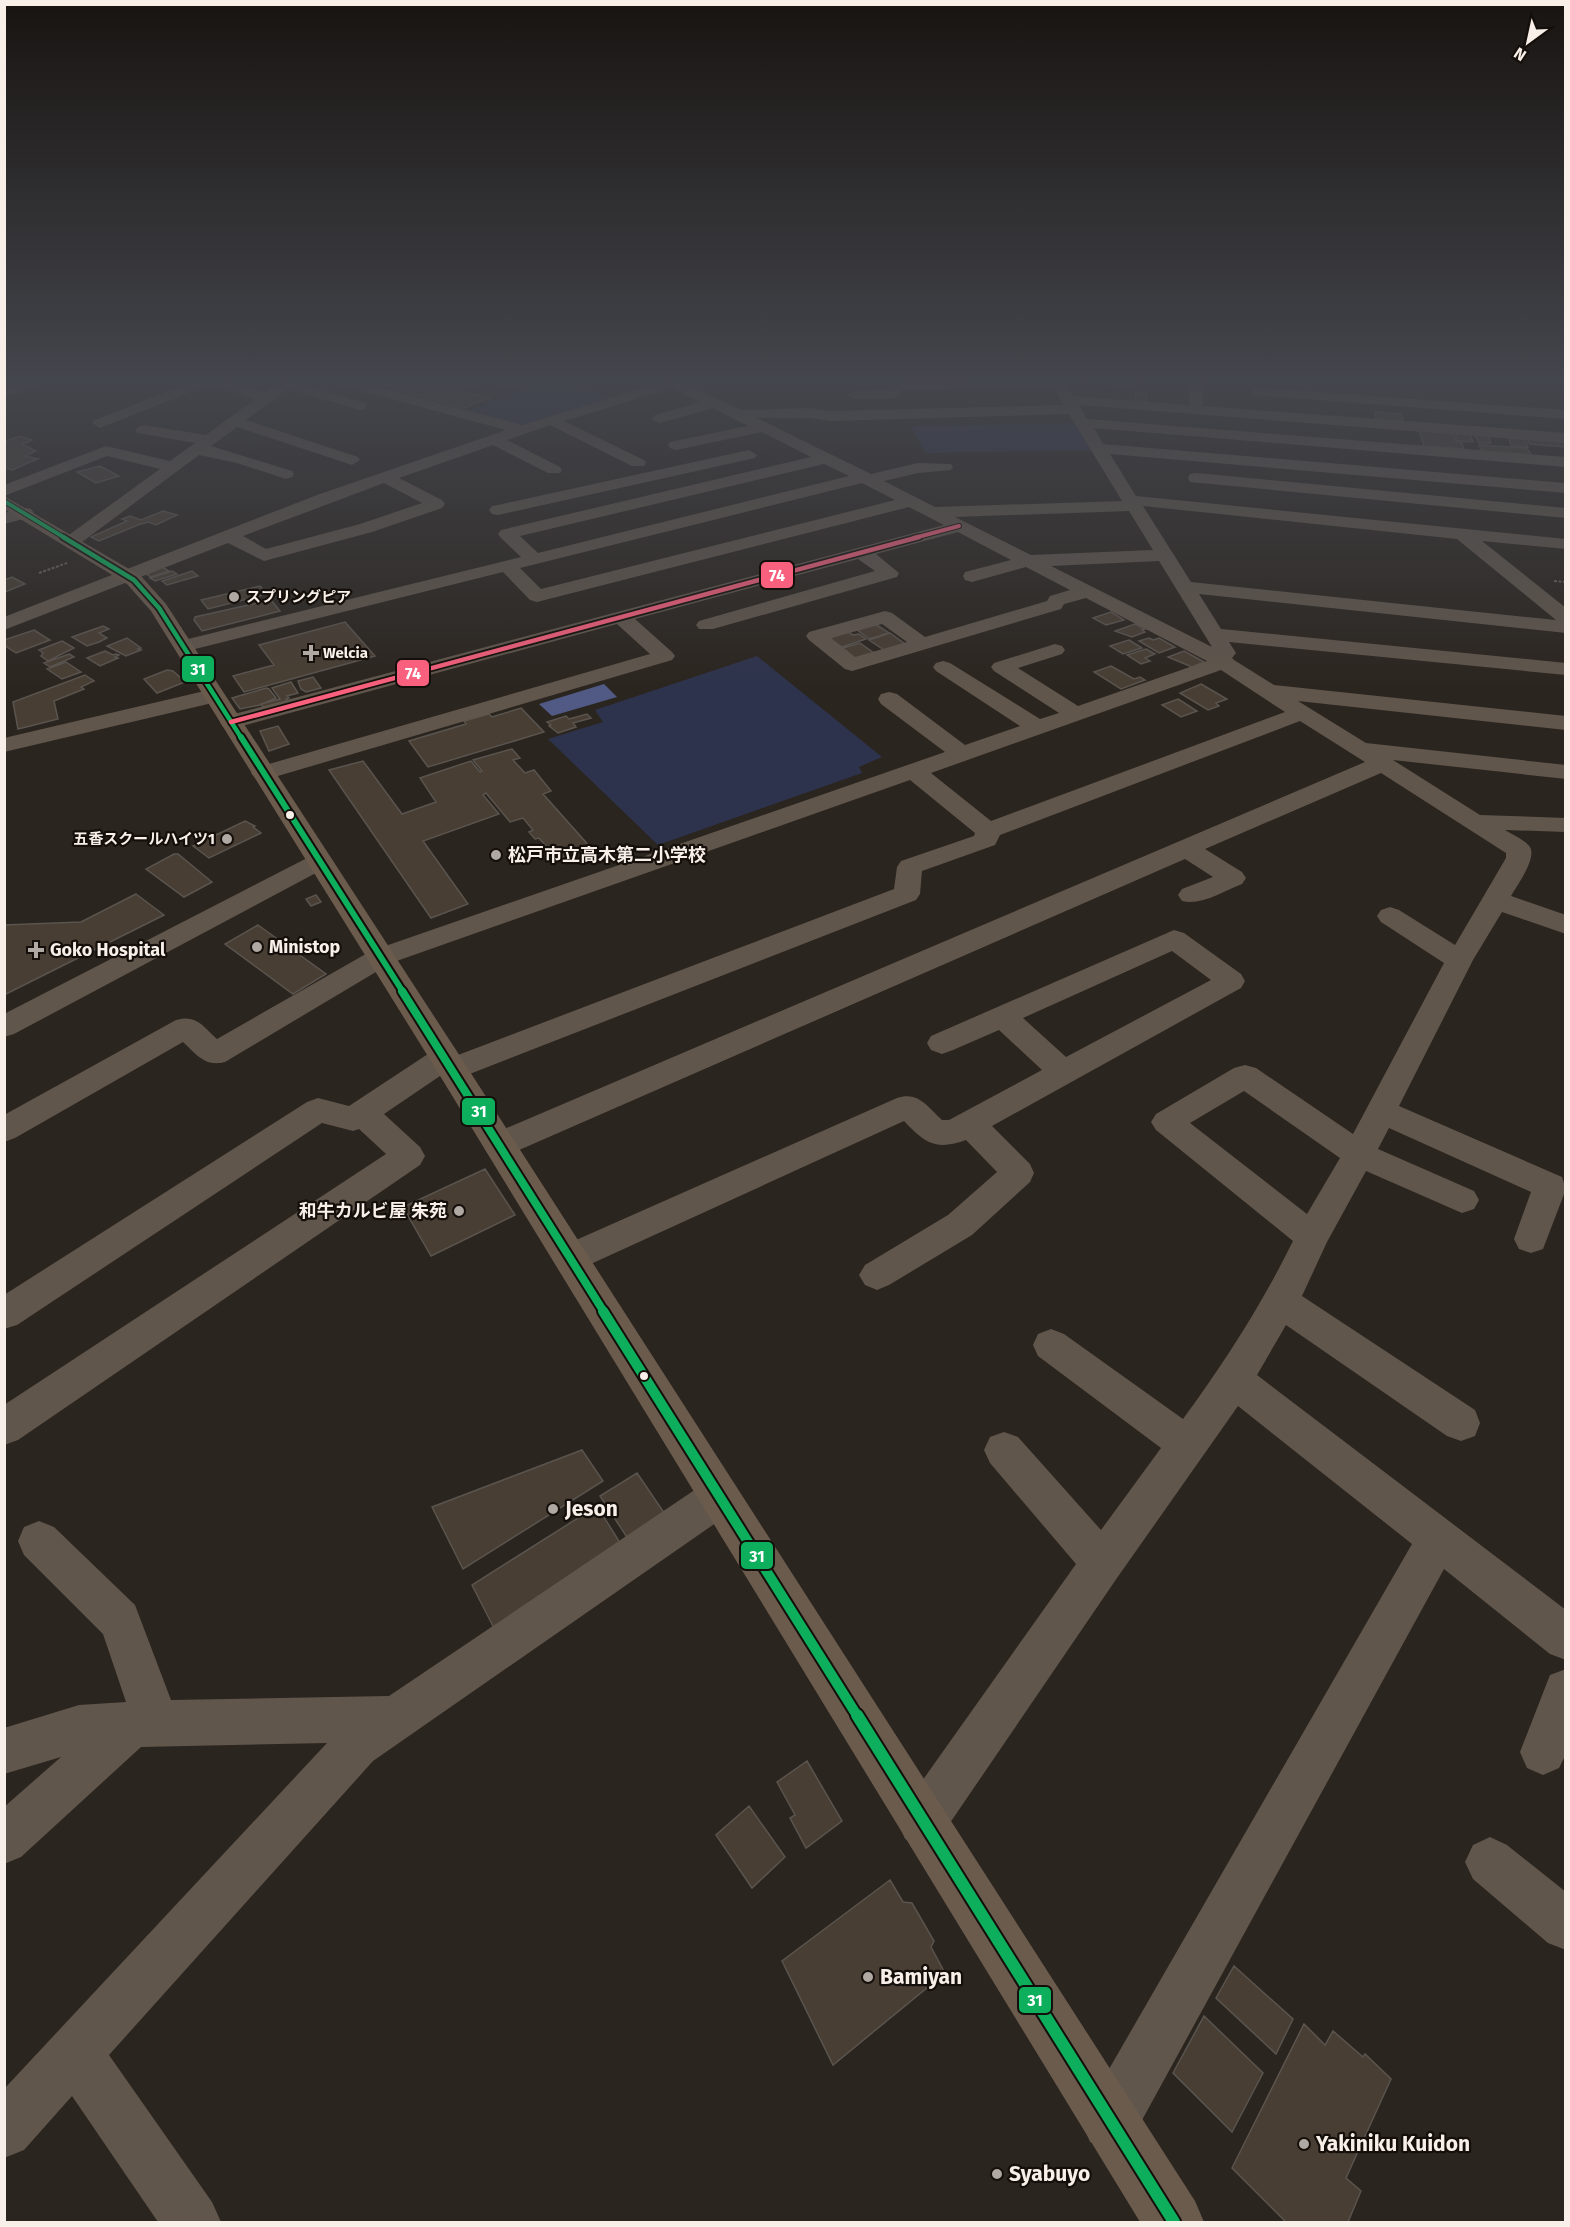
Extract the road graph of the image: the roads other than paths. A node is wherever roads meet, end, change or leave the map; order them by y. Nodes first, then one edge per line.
1 (50, 483) edge
2 (154, 483) edge
3 (368, 483) edge
4 (395, 483) edge
5 (623, 483) edge
6 (725, 483) edge
7 (847, 483) edge
8 (876, 483) edge
9 (1120, 483) edge
10 (1244, 483) edge
11 (1428, 483) edge
12 (1507, 483) edge
13 (716, 485) junction
14 (1566, 488) edge
15 (910, 501) junction
16 (1435, 501) junction
17 (1132, 503) junction
18 (10, 506) edge
19 (747, 507) junction
20 (498, 510) dead end
21 (932, 512) junction
22 (1566, 513) edge
23 (1299, 517) junction
24 (1144, 522) junction
25 (1167, 524) dead end
26 (672, 526) junction
27 (959, 526) junction
28 (1462, 534) junction
29 (229, 536) junction
30 (1304, 538) dead end
31 (1566, 544) edge
32 (70, 552) junction
33 (861, 552) junction
34 (708, 553) junction
35 (534, 559) junction
36 (1168, 560) junction
37 (1028, 561) junction
38 (506, 566) junction
39 (1194, 567) dead end
40 (127, 576) junction
41 (972, 576) dead end
42 (1185, 587) junction
43 (1087, 591) junction
44 (621, 617) junction
45 (1566, 618) edge
46 (4, 624) edge
47 (706, 625) dead end
48 (1566, 627) edge
49 (1214, 634) junction
50 (922, 644) dead end
51 (183, 646) junction
52 (1055, 650) dead end
53 (1230, 665) junction
54 (943, 667) dead end
55 (1566, 669) edge
56 (1268, 691) junction
57 (889, 699) dead end
58 (222, 709) junction
59 (1302, 713) junction
60 (1078, 715) junction
61 (1566, 723) edge
62 (1038, 728) junction
63 (4, 746) edge
64 (963, 755) junction
65 (1369, 756) junction
66 (915, 772) junction
67 (1566, 772) edge
68 (263, 773) junction
69 (1475, 822) junction
70 (1566, 825) edge
71 (988, 831) junction
72 (1187, 849) junction
73 (320, 861) junction
74 (1191, 895) dead end
75 (1496, 900) junction
76 (1390, 916) dead end
77 (1566, 925) edge
78 (381, 957) junction
79 (1459, 960) junction
80 (1002, 1016) junction
81 (4, 1027) edge
82 (942, 1043) dead end
83 (448, 1064) junction
84 (1064, 1073) junction
85 (1381, 1111) junction
86 (362, 1113) junction
87 (970, 1124) junction
88 (4, 1130) edge
89 (499, 1144) junction
90 (1359, 1154) junction
91 (1462, 1200) dead end
92 (1312, 1237) junction
93 (1531, 1239) dead end
94 (570, 1258) junction
95 (876, 1275) dead end
96 (1281, 1302) junction
97 (4, 1314) edge
98 (1051, 1345) dead end
99 (1234, 1380) junction
100 (1461, 1423) dead end
101 (4, 1427) edge
102 (1188, 1444) junction
103 (1004, 1450) dead end
104 (719, 1497) junction
105 (1438, 1539) junction
106 (39, 1541) dead end
107 (1102, 1563) junction
108 (1566, 1638) edge
109 (1566, 1691) edge
110 (398, 1719) junction
111 (144, 1724) junction
112 (4, 1752) edge
113 (1543, 1752) dead end
114 (922, 1822) junction
115 (4, 1840) edge
116 (1490, 1862) dead end
117 (1566, 1925) edge
118 (75, 2053) junction
119 (1110, 2122) junction
120 (4, 2130) edge
121 (192, 2223) edge
122 (1174, 2223) edge

1 - 18 street
2 - 32 street
3 - 29 street
4 - 29 street
5 - 20 street
6 - 13 street
7 - 19 street
8 - 15 street
9 - 17 street
10 - 16 street
11 - 16 street
12 - 14 street
13 - 19 street
13 - 35 street
15 - 21 street
15 - 34 street
16 - 22 street
17 - 21 street
17 - 23 street
17 - 24 street
18 - 32 main road
19 - 26 street
21 - 27 street
23 - 28 street
23 - 30 street
24 - 25 street
24 - 36 street
26 - 34 street
26 - 35 street
27 - 33 street
27 - 37 street
28 - 31 street
28 - 45 street
29 - 40 street
32 - 40 main road
33 - 44 street
33 - 47 street
34 - 38 street
35 - 38 street
36 - 37 street
36 - 39 street
36 - 42 street
37 - 41 street
37 - 43 street
38 - 51 street
40 - 46 street
40 - 51 main road
42 - 48 street
42 - 49 street
43 - 50 street
43 - 53 street
44 - 58 street
44 - 68 street
49 - 53 street
49 - 55 street
51 - 58 main road
52 - 60 street
53 - 56 street
53 - 60 street
54 - 62 street
56 - 59 street
56 - 61 street
57 - 64 street
58 - 63 street
58 - 68 main road
59 - 65 street
59 - 71 street
60 - 62 street
62 - 64 street
64 - 66 street
65 - 67 street
65 - 69 street
65 - 72 street
66 - 71 street
66 - 78 street
68 - 73 main road
69 - 70 street
69 - 75 street
71 - 83 street
72 - 74 street
72 - 89 street
73 - 78 main road
73 - 81 street
75 - 77 street
75 - 79 street
76 - 79 street
78 - 83 main road
78 - 88 street
79 - 85 street
80 - 82 street
80 - 84 street
80 - 84 street
83 - 86 street
83 - 89 main road
84 - 87 street
85 - 90 street
85 - 93 street
86 - 97 street
86 - 101 street
87 - 94 street
87 - 95 street
89 - 94 main road
90 - 91 street
90 - 92 street
90 - 92 street
92 - 96 street
94 - 104 main road
96 - 99 street
96 - 100 street
98 - 102 street
99 - 102 street
99 - 105 street
102 - 107 street
103 - 107 street
104 - 110 street
104 - 114 main road
105 - 108 street
105 - 119 street
106 - 111 street
107 - 114 street
109 - 113 street
110 - 111 street
110 - 118 street
111 - 112 street
111 - 115 street
114 - 119 main road
116 - 117 street
118 - 120 street
118 - 121 street
119 - 122 main road

